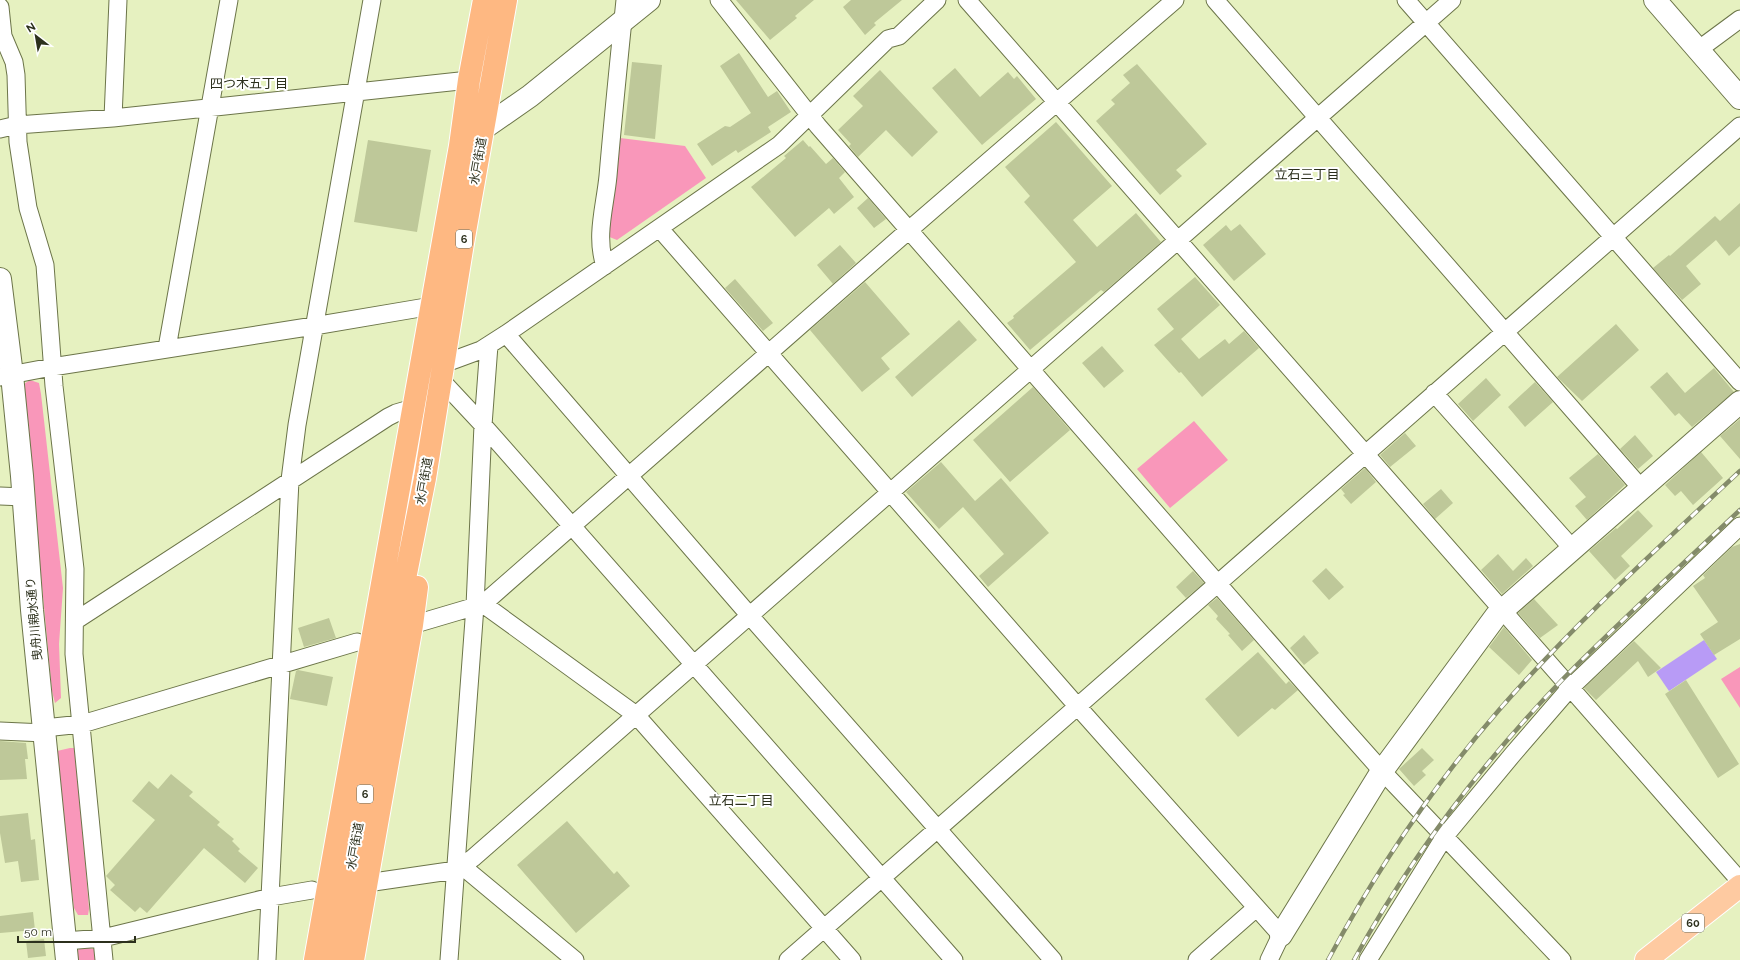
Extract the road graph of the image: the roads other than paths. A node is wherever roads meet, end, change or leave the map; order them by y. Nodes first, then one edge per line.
1 (118, 0) edge
2 (229, 0) edge
3 (372, 0) edge
4 (484, 0) edge
5 (506, 0) edge
6 (649, 0) edge
7 (719, 0) edge
8 (938, 0) edge
9 (967, 0) edge
10 (1175, 0) edge
11 (1215, 0) edge
12 (1406, 0) edge
13 (1452, 0) edge
14 (1654, 0) edge
15 (0, 7) edge
16 (624, 11) edge
17 (1740, 19) edge
18 (1426, 23) junction
19 (1698, 50) junction
20 (469, 80) junction
21 (356, 93) junction
22 (1740, 98) edge
23 (466, 102) junction
24 (1056, 102) junction
25 (488, 103) junction
26 (210, 106) junction
27 (810, 115) junction
28 (113, 118) junction
29 (1318, 119) junction
30 (18, 125) junction
31 (1740, 126) edge
32 (0, 128) edge
33 (484, 128) junction
34 (460, 146) junction
35 (660, 229) junction
36 (908, 230) junction
37 (1614, 239) junction
38 (1178, 241) junction
39 (605, 266) junction
40 (0, 279) edge
41 (432, 306) junction
42 (314, 326) junction
43 (1506, 333) junction
44 (506, 334) junction
45 (489, 345) junction
46 (167, 348) junction
47 (769, 352) junction
48 (52, 367) junction
49 (1031, 370) junction
50 (442, 372) junction
51 (6, 376) edge
52 (1740, 382) edge
53 (1434, 393) junction
54 (1740, 402) edge
55 (413, 408) junction
56 (484, 425) junction
57 (1365, 456) junction
58 (629, 476) junction
59 (290, 480) junction
60 (1641, 488) junction
61 (891, 492) junction
62 (0, 496) edge
63 (24, 497) junction
64 (572, 526) junction
65 (1740, 526) edge
66 (1572, 548) junction
67 (1219, 583) junction
68 (479, 605) junction
69 (1502, 610) junction
70 (750, 616) junction
71 (75, 621) junction
72 (404, 627) junction
73 (365, 637) junction
74 (282, 664) junction
75 (694, 664) junction
76 (1570, 688) junction
77 (1078, 707) junction
78 (636, 715) junction
79 (82, 724) junction
80 (0, 731) edge
81 (45, 731) junction
82 (1382, 771) junction
83 (938, 829) junction
84 (1446, 836) junction
85 (459, 868) junction
86 (882, 879) junction
87 (1740, 881) edge
88 (367, 883) junction
89 (1740, 886) edge
90 (312, 890) junction
91 (271, 897) junction
92 (1256, 908) junction
93 (824, 928) junction
94 (1281, 935) junction
95 (103, 938) junction
96 (66, 951) edge
97 (104, 960) edge
98 (267, 960) edge
99 (300, 960) edge
100 (315, 960) edge
101 (334, 960) edge
102 (353, 960) edge
103 (449, 960) edge
104 (575, 960) edge
105 (788, 960) edge
106 (852, 960) edge
107 (954, 960) edge
108 (1053, 960) edge
109 (1197, 960) edge
110 (1269, 960) edge
111 (1368, 960) edge
112 (1562, 960) edge
113 (1646, 960) edge

1 - 28 street
2 - 26 street
3 - 21 street
4 - 20 highway, 水戸街道 / 6
5 - 25 highway, 水戸街道 / 6
6 - 16 street
7 - 27 street
8 - 27 street
9 - 24 street
10 - 24 street
11 - 29 street
12 - 18 street
13 - 18 street
14 - 19 street
15 - 30 street
16 - 33 street
16 - 39 street
17 - 19 street
18 - 29 street
18 - 37 street
19 - 22 street
20 - 21 street
20 - 23 highway, 水戸街道 / 6
20 - 25 highway
21 - 26 street
21 - 42 street
23 - 33 highway
23 - 34 highway, 水戸街道 / 6
24 - 36 street
24 - 38 street
25 - 33 highway, 水戸街道 / 6
26 - 28 street
26 - 46 street
27 - 35 street
27 - 36 street
28 - 30 street
29 - 38 street
29 - 43 street
30 - 32 street
30 - 48 street
31 - 37 street
33 - 34 highway
33 - 50 highway, 水戸街道 / 6
34 - 41 highway, 水戸街道 / 6
35 - 39 street
35 - 47 street
36 - 47 street
36 - 49 street
37 - 43 street
37 - 52 street
38 - 49 street
38 - 57 street
39 - 44 street
40 - 51 street, 曳舟川親水通り
41 - 42 street
41 - 55 highway, 水戸街道 / 6
42 - 46 street
42 - 59 street
43 - 53 street
43 - 60 street
44 - 45 street
44 - 58 street
45 - 50 street
45 - 56 street
46 - 48 street
47 - 58 street
47 - 61 street
48 - 51 street
48 - 71 street
49 - 61 street
49 - 67 street
50 - 56 street
50 - 72 highway, 水戸街道 / 6
51 - 63 street, 曳舟川親水通り
53 - 57 street
53 - 66 street
54 - 60 street
55 - 59 street
55 - 73 highway, 水戸街道 / 6
56 - 64 street
56 - 68 street
57 - 67 street
57 - 69 street
58 - 64 street
58 - 70 street
59 - 71 street
59 - 74 street
60 - 66 street
61 - 70 street
61 - 77 street
62 - 63 street
63 - 81 street, 曳舟川親水通り
64 - 68 street
64 - 75 street
65 - 76 street
66 - 69 street
67 - 77 street
67 - 82 street
68 - 72 street
68 - 78 street
68 - 85 street
69 - 76 street
69 - 82 street
70 - 75 street
70 - 83 street
71 - 79 street
72 - 88 highway
72 - 101 highway, 水戸街道 / 6
73 - 74 street
73 - 90 highway
73 - 100 highway, 水戸街道 / 6
74 - 79 street
74 - 91 street
75 - 78 street
75 - 86 street
76 - 84 street
76 - 87 street
77 - 83 street
77 - 92 street
78 - 85 street
78 - 93 street
79 - 81 street
79 - 95 street
80 - 81 street
81 - 96 street, 曳舟川親水通り
82 - 84 street
82 - 94 street
83 - 86 street
83 - 108 street
84 - 111 street
84 - 112 street
85 - 88 street
85 - 103 street
85 - 104 street
86 - 93 street
86 - 107 street
88 - 102 highway
89 - 113 main road, 60
90 - 91 street
90 - 99 highway
91 - 95 street
91 - 98 street
92 - 94 street
92 - 109 street
93 - 105 street
93 - 106 street
94 - 110 street
95 - 96 street
95 - 97 street

